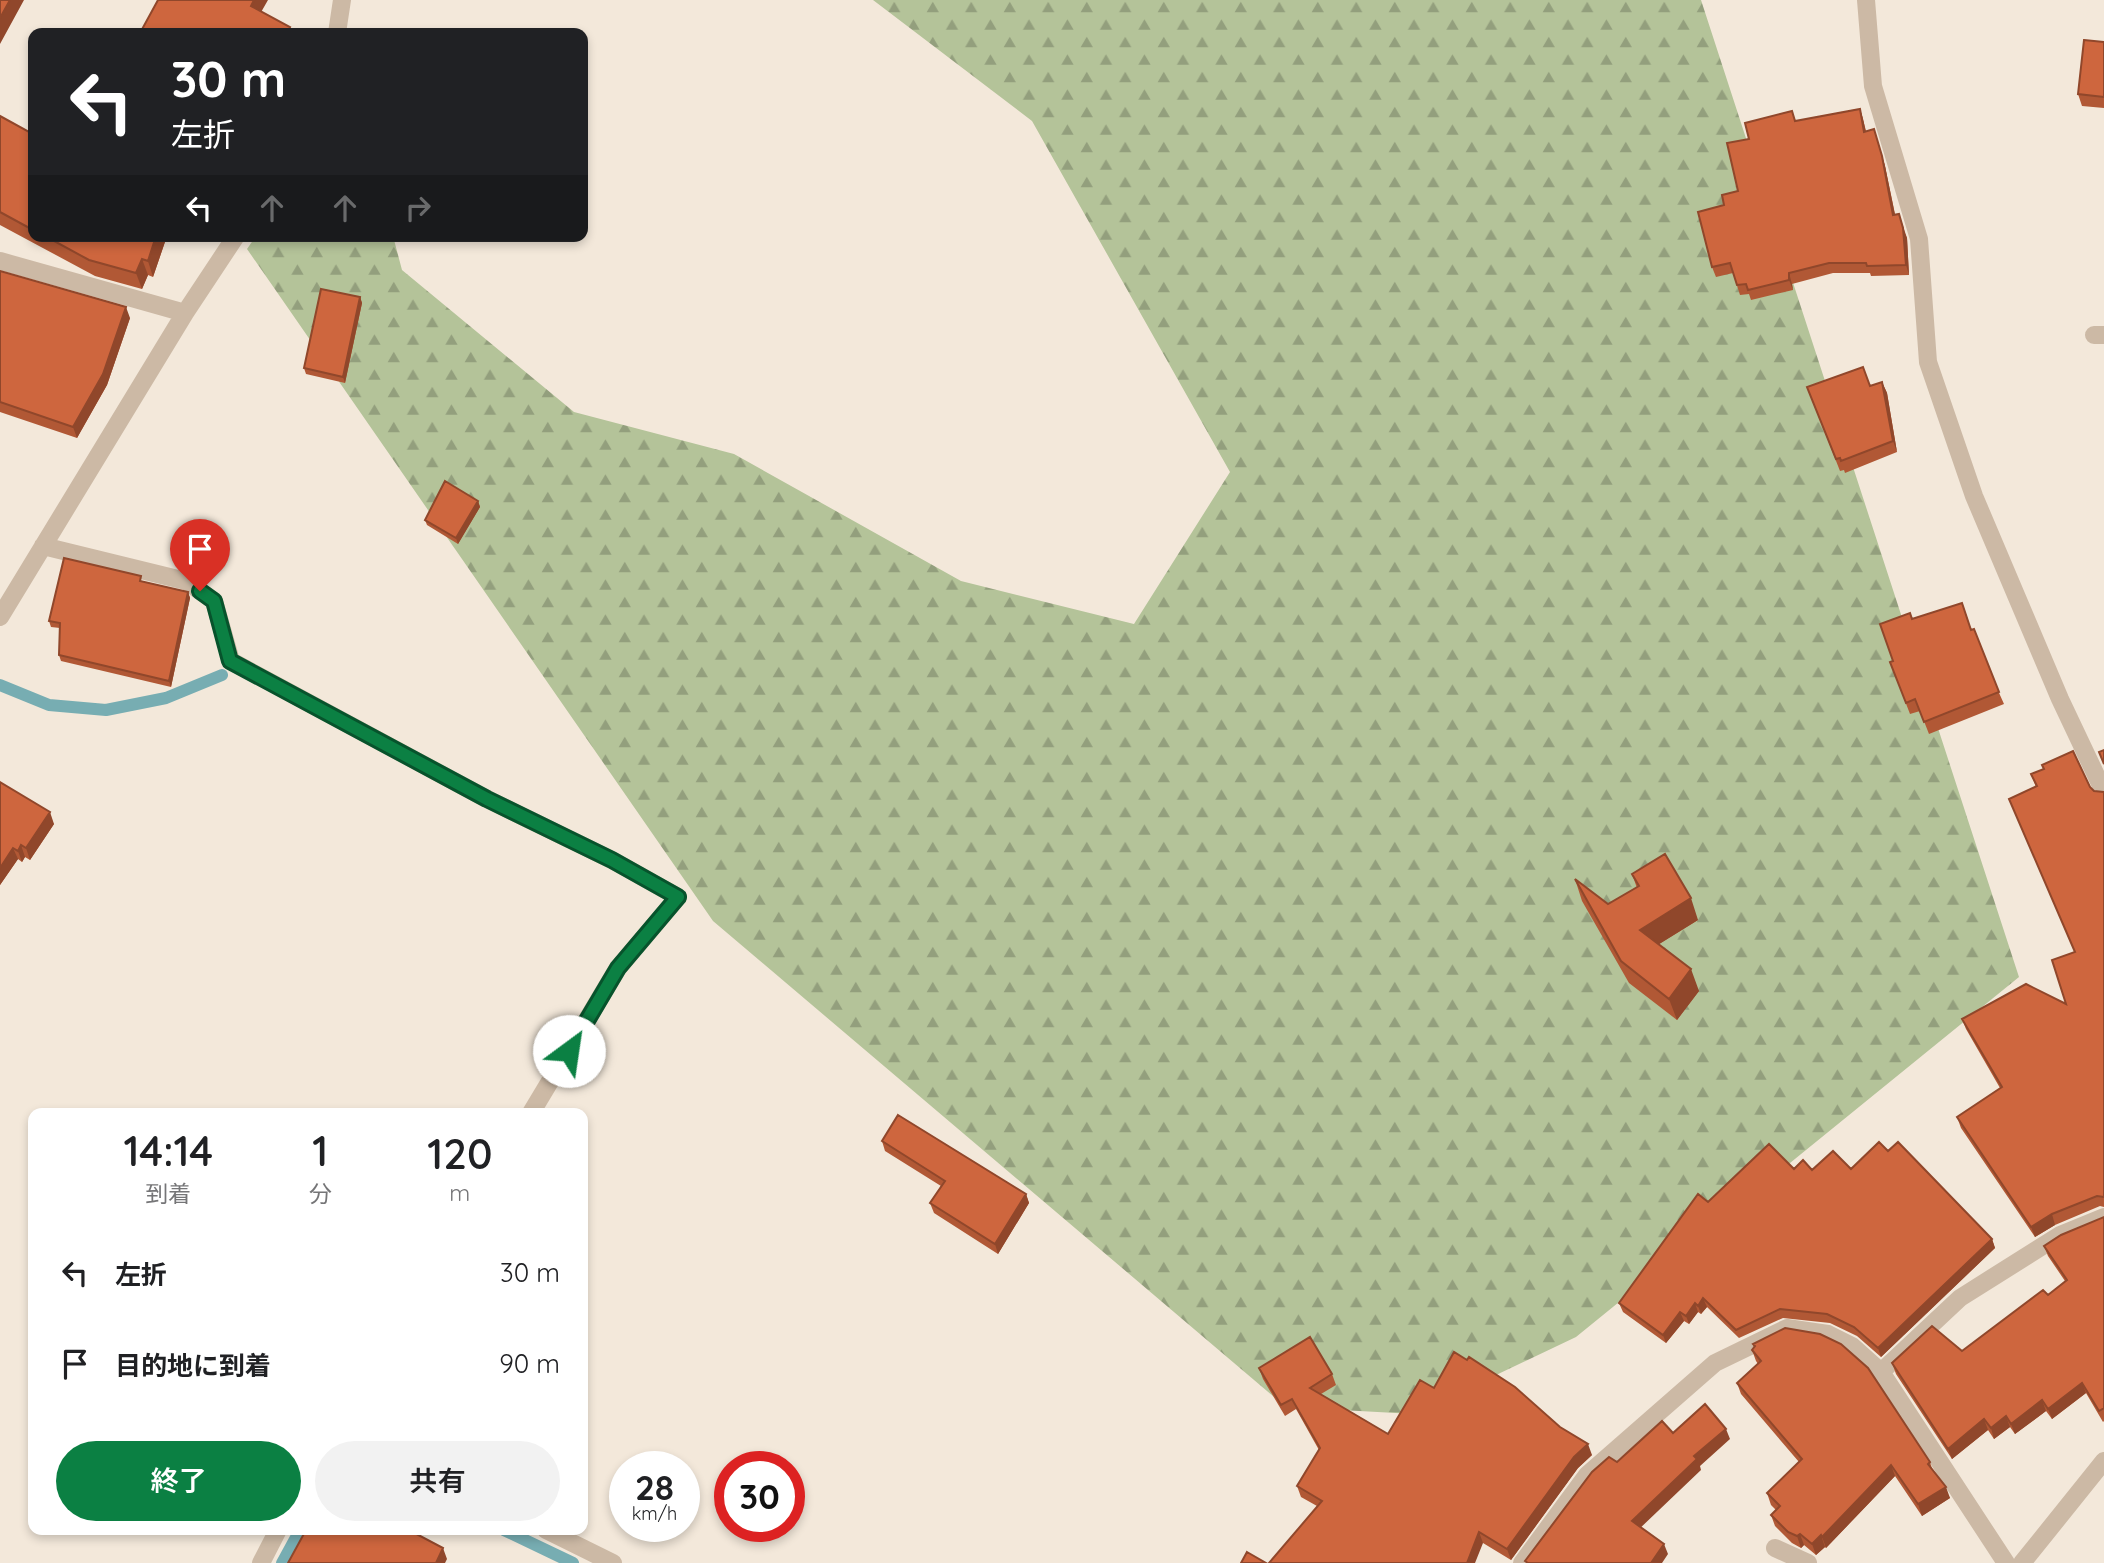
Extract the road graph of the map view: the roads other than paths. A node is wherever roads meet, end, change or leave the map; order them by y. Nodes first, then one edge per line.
1 (342, 0) edge
2 (1866, 0) edge
3 (338, 28) edge
4 (232, 242) edge
5 (0, 261) edge
6 (185, 313) junction
7 (43, 546) junction
8 (0, 617) edge
9 (2104, 792) edge
10 (534, 1108) edge
11 (2104, 1217) edge
12 (1881, 1372) junction
13 (2104, 1461) edge
14 (275, 1535) edge
15 (555, 1535) edge
16 (1775, 1548) dead end
17 (261, 1563) edge
18 (613, 1563) edge
19 (1522, 1563) edge
20 (1808, 1563) edge
21 (2006, 1563) edge
22 (2022, 1563) edge

1 - 3 street
2 - 9 street
4 - 6 street
5 - 6 street
6 - 7 street
7 - 8 street
7 - 10 street
11 - 12 street
12 - 19 street
12 - 21 street
13 - 22 street
14 - 17 street
15 - 18 street
16 - 20 street

